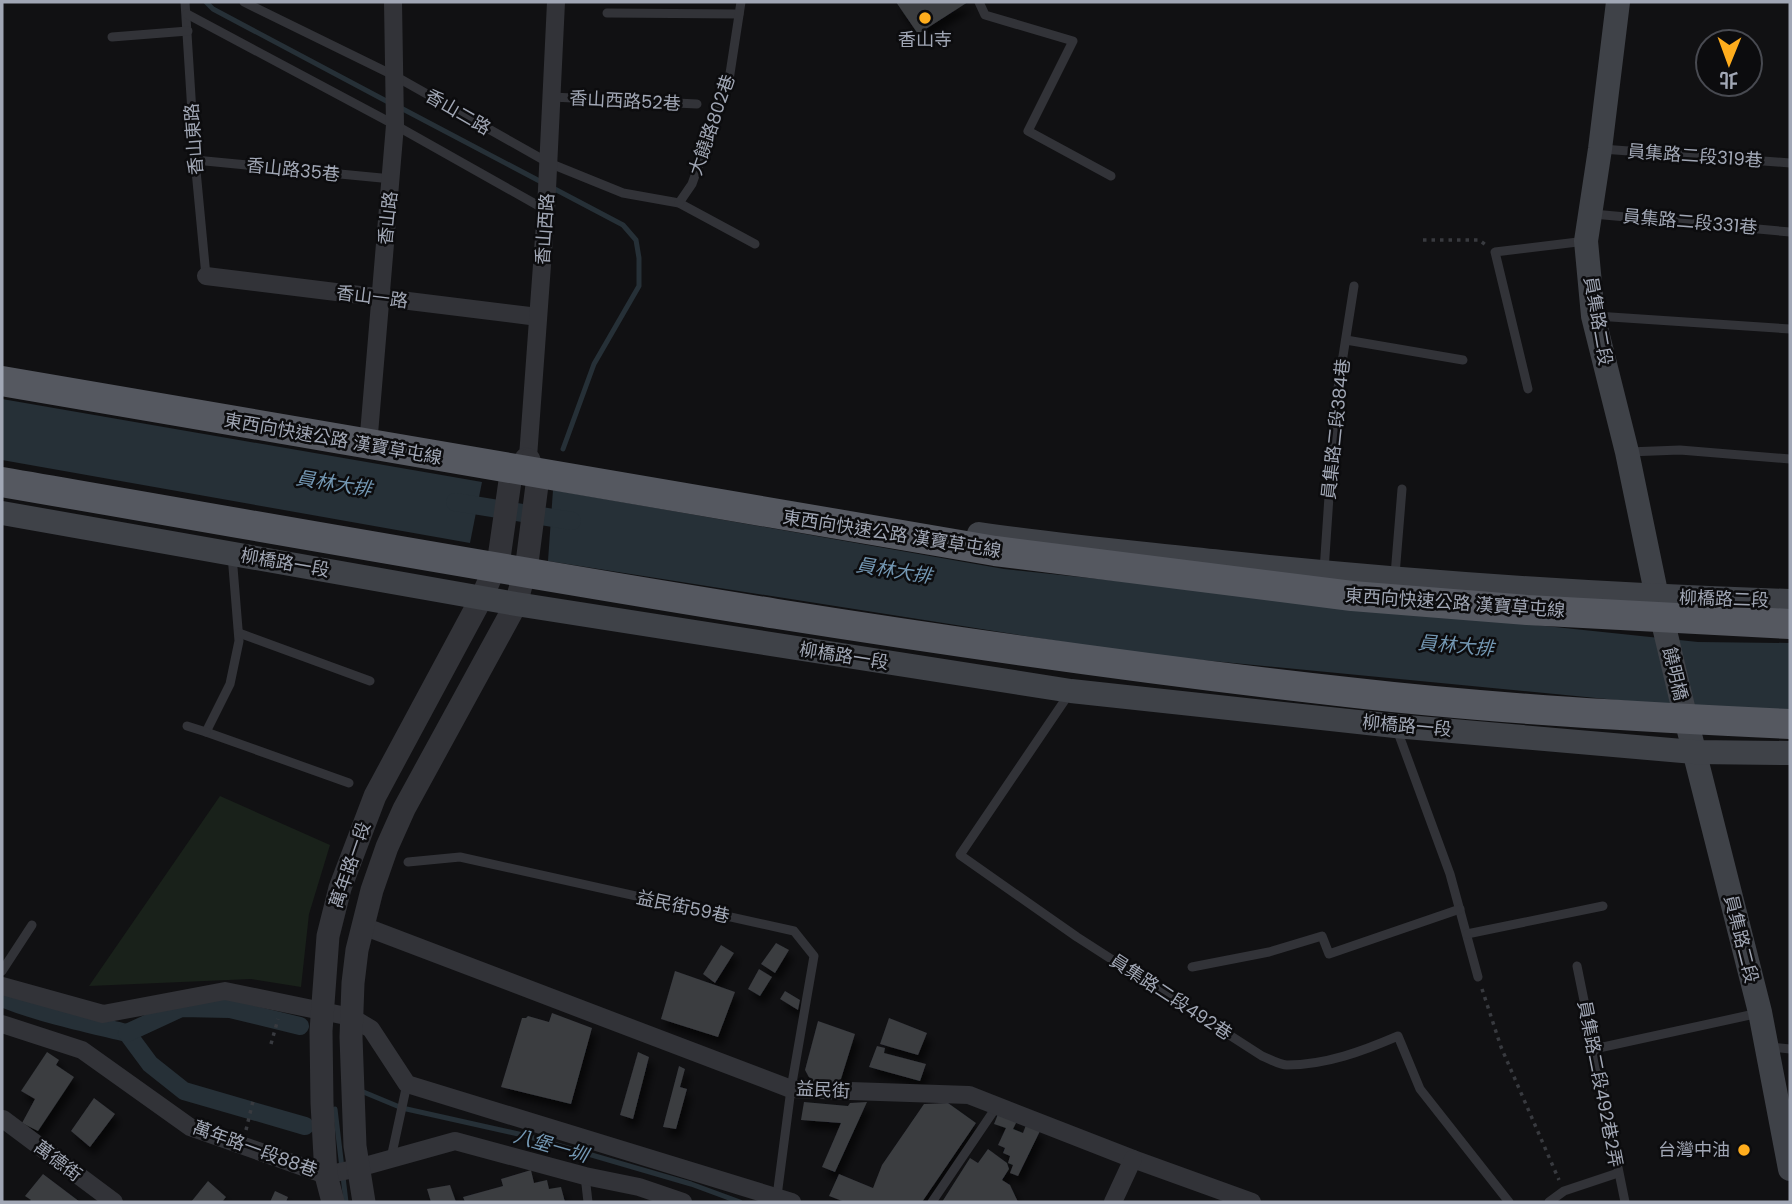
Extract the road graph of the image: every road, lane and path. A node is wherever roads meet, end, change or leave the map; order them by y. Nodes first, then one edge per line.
1 (185, 2) edge
2 (244, 2) edge
3 (393, 2) edge
4 (556, 2) edge
5 (741, 2) edge
6 (979, 2) edge
7 (1618, 2) edge
8 (607, 13) dead end
9 (187, 14) junction
10 (739, 14) junction
11 (188, 31) junction
12 (113, 37) dead end
13 (395, 76) junction
14 (552, 97) junction
15 (697, 104) dead end
16 (395, 125) junction
17 (1600, 149) junction
18 (195, 160) junction
19 (549, 163) junction
20 (1790, 163) edge
21 (1111, 176) dead end
22 (392, 179) junction
23 (679, 203) junction
24 (546, 210) junction
25 (1589, 213) junction
26 (1790, 232) edge
27 (1423, 240) dead end
28 (1586, 241) junction
29 (755, 244) dead end
30 (1495, 252) junction
31 (206, 276) joint
32 (1354, 286) dead end
33 (380, 298) junction
34 (1593, 316) junction
35 (538, 317) junction
36 (1790, 329) edge
37 (1346, 340) junction
38 (1463, 360) dead end
39 (2, 368) edge
40 (2, 381) edge
41 (1528, 389) dead end
42 (369, 434) junction
43 (1627, 452) junction
44 (528, 457) junction
45 (1790, 459) edge
46 (2, 482) edge
47 (1402, 489) dead end
48 (2, 513) edge
49 (232, 553) junction
50 (1324, 573) junction
51 (1394, 579) junction
52 (482, 597) junction
53 (1657, 597) junction
54 (1790, 601) edge
55 (516, 604) junction
56 (1790, 624) edge
57 (239, 633) junction
58 (1666, 637) joint
59 (370, 681) dead end
60 (1071, 691) junction
61 (1684, 711) joint
62 (1790, 724) edge
63 (187, 726) dead end
64 (1395, 726) junction
65 (206, 732) junction
66 (1694, 752) junction
67 (1790, 753) edge
68 (349, 783) dead end
69 (408, 862) dead end
70 (1603, 906) dead end
71 (1460, 909) junction
72 (32, 925) dead end
73 (363, 926) junction
74 (1467, 934) junction
75 (1577, 966) dead end
76 (1192, 967) dead end
77 (2, 971) edge
78 (1478, 977) joint
79 (2, 986) edge
80 (1760, 1012) junction
81 (278, 1016) dead end
82 (322, 1021) junction
83 (2, 1024) edge
84 (351, 1027) junction
85 (271, 1044) dead end
86 (1779, 1048) edge
87 (1594, 1049) junction
88 (407, 1084) junction
89 (791, 1089) junction
90 (253, 1101) dead end
91 (997, 1106) junction
92 (3, 1119) edge
93 (246, 1133) dead end
94 (357, 1157) junction
95 (391, 1158) junction
96 (1133, 1159) junction
97 (1790, 1169) edge
98 (1618, 1173) junction
99 (326, 1175) junction
100 (585, 1176) junction
101 (1564, 1191) junction
102 (785, 1199) edge
103 (114, 1202) edge
104 (333, 1202) edge
105 (365, 1202) edge
106 (588, 1202) edge
107 (682, 1202) edge
108 (932, 1202) edge
109 (1113, 1202) edge
110 (1252, 1202) edge
111 (1509, 1202) edge
112 (1549, 1202) edge
113 (1625, 1202) edge

1 - 9 lane, 香山東路
2 - 13 lane, 香山二路
3 - 13 street, 香山路
4 - 14 street, 香山西路
5 - 10 lane, 大饒路802巷
6 - 21 lane
7 - 17 main road, 員集路二段
8 - 10 lane
9 - 11 lane, 香山東路
9 - 16 lane
10 - 23 lane, 大饒路802巷
11 - 12 lane
11 - 18 lane, 香山東路
13 - 16 street, 香山路
13 - 19 lane, 香山二路
14 - 15 lane, 香山西路52巷
14 - 19 street, 香山西路
16 - 22 street, 香山路
16 - 24 lane
17 - 20 lane, 員集路二段319巷
17 - 25 main road, 員集路二段
18 - 22 lane, 香山路35巷
18 - 31 lane, 香山東路
19 - 23 lane, 香山二路
19 - 24 street, 香山西路
22 - 33 street, 香山路
23 - 29 lane, 香山二路
24 - 35 street, 香山西路
25 - 26 lane, 員集路二段331巷
25 - 28 main road, 員集路二段
27 - 30 path
28 - 30 lane
28 - 34 main road, 員集路二段
30 - 41 lane
31 - 33 street, 香山一路
32 - 37 lane, 員集路二段384巷
33 - 35 street, 香山一路
33 - 42 street, 香山路
34 - 36 lane
34 - 43 main road, 員集路二段
35 - 44 street, 香山西路
37 - 38 lane
37 - 50 lane, 員集路二段384巷
39 - 42 main road
40 - 56 highway, 東西向快速公路 漢寶草屯線, bridge
42 - 44 main road
43 - 45 lane
43 - 53 main road, 員集路二段
44 - 50 main road
44 - 52 street, 萬年路一段
44 - 55 street, 萬年路一段
46 - 62 highway, bridge
47 - 51 lane
48 - 49 main road, 柳橋路一段
49 - 52 main road, 柳橋路一段
49 - 57 lane
50 - 51 main road
51 - 53 main road
52 - 55 main road, 柳橋路一段
52 - 82 street, 萬年路一段
53 - 54 main road, 柳橋路二段
53 - 58 main road, 員集路二段
55 - 60 main road, 柳橋路一段
55 - 73 street, 萬年路一段
57 - 59 lane
57 - 65 lane
58 - 61 main road, 饒明橋
60 - 64 main road, 柳橋路一段
60 - 111 lane, 員集路二段492巷
61 - 66 main road, 員集路二段
63 - 65 lane
64 - 66 main road, 柳橋路一段
64 - 71 lane
65 - 68 lane
66 - 67 main road
66 - 80 main road, 員集路二段
69 - 89 lane, 益民街59巷
70 - 74 lane
71 - 74 lane
71 - 76 lane
72 - 77 lane
73 - 84 street, 萬年路一段
73 - 89 street, 益民街
74 - 78 lane
75 - 87 lane, 員集路二段492巷2弄
78 - 101 path
79 - 82 street
80 - 86 main road, 員集路二段
80 - 87 lane
81 - 85 path
82 - 84 street
82 - 99 street, 萬年路一段
83 - 99 street, 萬年路一段88巷
84 - 88 street
84 - 94 street, 萬年路一段
86 - 97 main road, 員集路二段
87 - 98 lane, 員集路二段492巷2弄
88 - 95 lane
88 - 102 street
89 - 91 street, 益民街
89 - 102 lane, 益民街59巷
90 - 93 path
91 - 96 street, 益民街
91 - 108 lane
92 - 103 street, 萬德街
94 - 95 street
94 - 99 street
94 - 105 street, 萬年路一段
95 - 100 street
96 - 109 street
96 - 110 street, 益民街
98 - 101 lane
98 - 113 lane, 員集路二段492巷2弄
99 - 104 street, 萬年路一段
100 - 106 lane
100 - 107 street
101 - 112 lane

